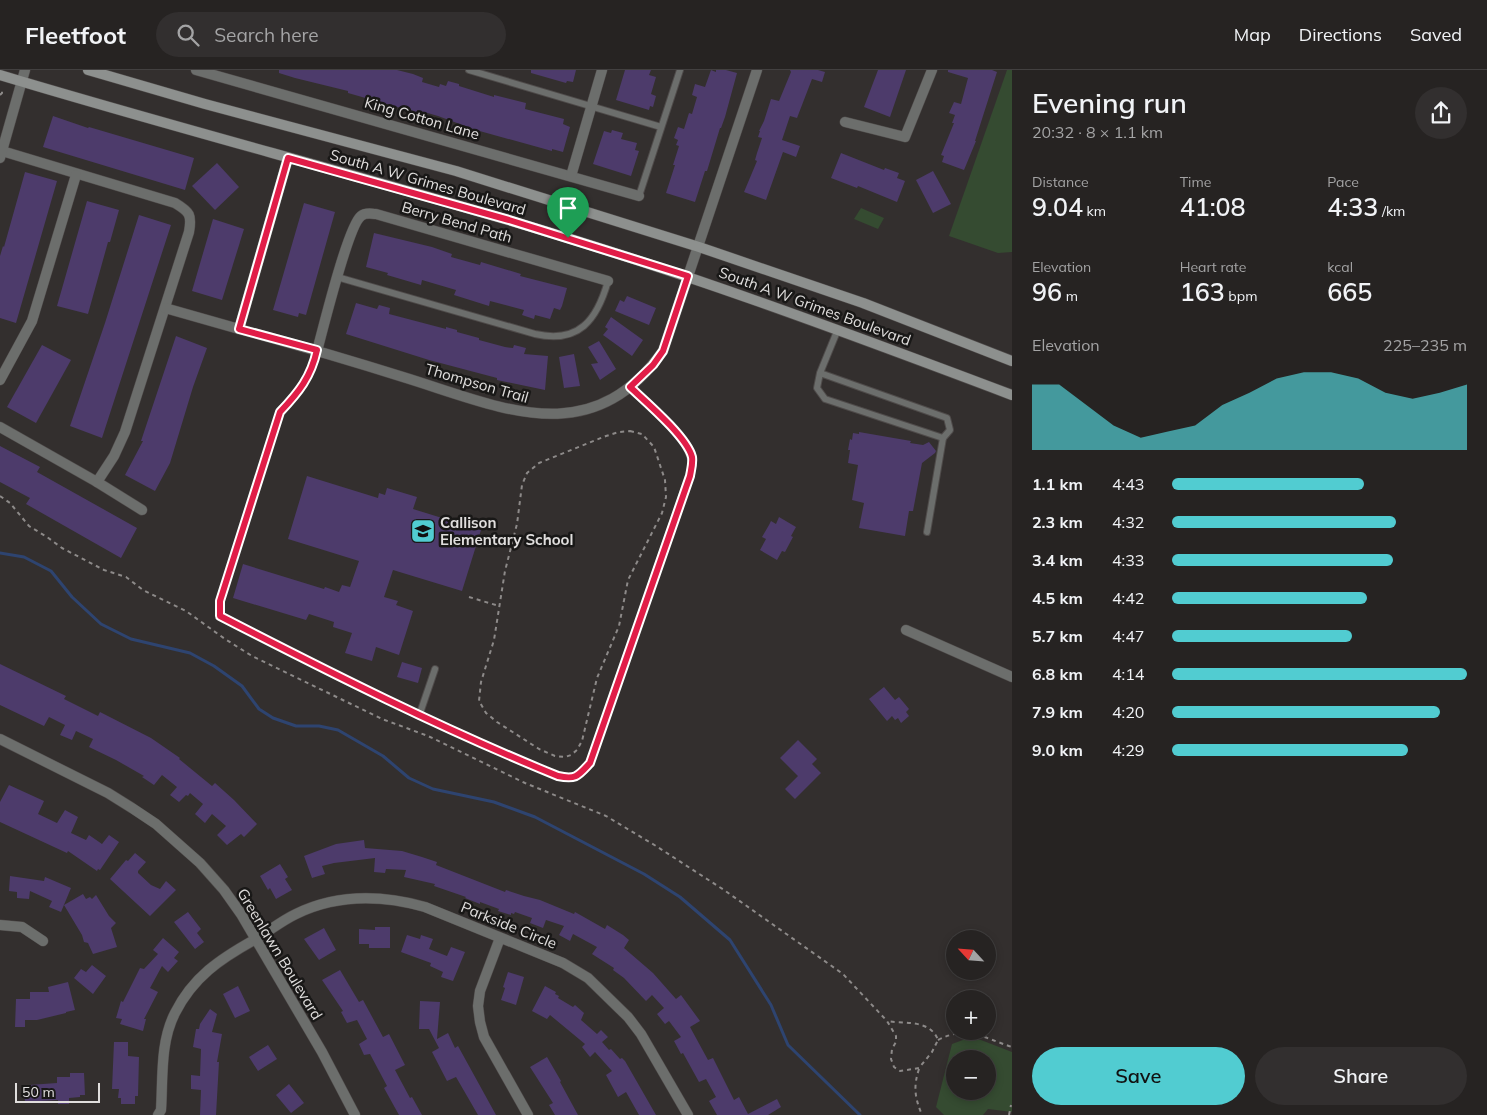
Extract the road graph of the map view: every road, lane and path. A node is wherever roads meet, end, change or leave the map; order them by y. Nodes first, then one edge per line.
1 (25, 70) edge
2 (88, 70) edge
3 (196, 70) edge
4 (468, 70) edge
5 (602, 70) edge
6 (680, 70) edge
7 (757, 70) edge
8 (932, 70) edge
9 (0, 76) edge
10 (22, 82) junction
11 (2, 88) dead end
12 (0, 95) edge
13 (592, 105) junction
14 (845, 122) dead end
15 (661, 127) junction
16 (1, 155) edge
17 (288, 158) junction
18 (76, 175) junction
19 (570, 176) junction
20 (639, 196) joint
21 (699, 246) junction
22 (688, 276) junction
23 (337, 278) junction
24 (608, 281) joint
25 (165, 308) junction
26 (239, 329) junction
27 (838, 329) junction
28 (317, 350) junction
29 (1012, 361) edge
30 (820, 373) junction
31 (0, 380) edge
32 (630, 387) junction
33 (1012, 395) edge
34 (0, 427) edge
35 (943, 438) junction
36 (97, 482) junction
37 (0, 496) edge
38 (142, 510) dead end
39 (927, 532) dead end
40 (469, 597) dead end
41 (499, 606) junction
42 (906, 630) dead end
43 (435, 669) dead end
44 (1012, 677) edge
45 (419, 716) junction
46 (0, 739) edge
47 (0, 924) edge
48 (500, 938) junction
49 (256, 939) junction
50 (43, 940) dead end
51 (887, 1021) junction
52 (938, 1040) junction
53 (1012, 1047) edge
54 (919, 1068) junction
55 (1011, 1105) edge
56 (353, 1114) edge
57 (158, 1115) edge
58 (528, 1115) edge
59 (688, 1115) edge
60 (922, 1115) edge
61 (1009, 1115) edge

1 - 10 street
2 - 21 main road, South A W Grimes Boulevard
3 - 19 street, King Cotton Lane
4 - 13 lane
5 - 13 street
6 - 15 lane
7 - 21 street, Thompson Trail
8 - 14 street
9 - 10 main road, South A W Grimes Boulevard
10 - 16 street
10 - 17 main road, South A W Grimes Boulevard
11 - 12 path
13 - 15 lane
13 - 19 street
15 - 20 lane
16 - 18 street
17 - 22 main road, South A W Grimes Boulevard
17 - 26 street
18 - 25 street
18 - 31 street
19 - 20 street, King Cotton Lane
21 - 22 street, Thompson Trail
21 - 29 main road, South A W Grimes Boulevard
22 - 27 main road, South A W Grimes Boulevard
22 - 32 street, Thompson Trail
23 - 24 lane
23 - 24 street, Berry Bend Path
23 - 28 street
25 - 26 street, Thompson Trail
25 - 36 street
26 - 28 street, Thompson Trail
27 - 30 lane
27 - 33 main road, South A W Grimes Boulevard
28 - 32 street, Thompson Trail
28 - 45 lane
30 - 35 lane
30 - 35 lane
32 - 45 lane
34 - 36 street
35 - 39 lane
36 - 38 street
37 - 51 path
40 - 41 path
41 - 41 path
42 - 44 street
43 - 45 lane
46 - 49 street, Greenlawn Boulevard
47 - 50 street
48 - 49 street, Parkside Circle
48 - 58 street
48 - 59 street, Parkside Circle
49 - 56 street, Greenlawn Boulevard
49 - 57 street, Parkside Circle
51 - 52 path
51 - 54 path
52 - 53 path
52 - 54 path
54 - 60 path
55 - 61 path

